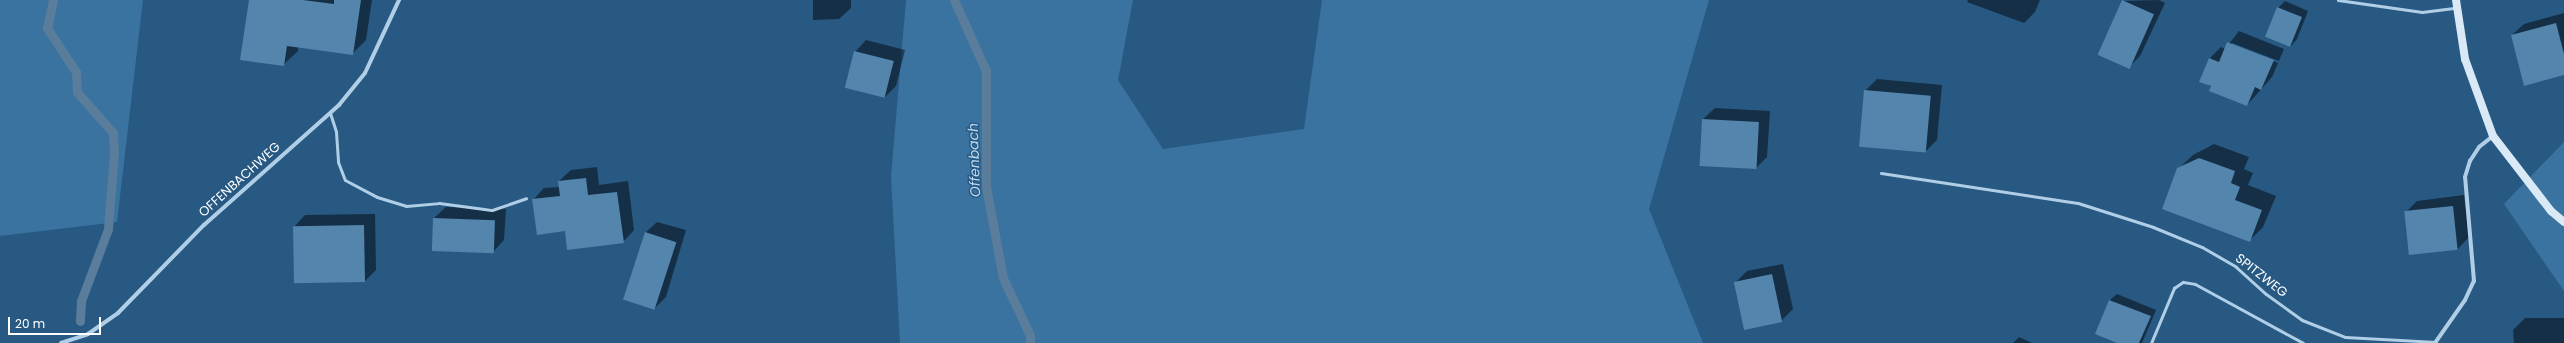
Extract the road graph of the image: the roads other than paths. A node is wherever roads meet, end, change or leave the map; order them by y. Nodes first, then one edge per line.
1 (399, 0) edge
2 (2338, 0) edge
3 (2456, 4) edge
4 (330, 113) junction
5 (2493, 136) junction
6 (1881, 173) dead end
7 (526, 198) dead end
8 (2564, 222) edge
9 (61, 343) edge
10 (2151, 343) edge
11 (2303, 343) edge
12 (2436, 343) edge

1 - 4 street, OFFENBACHWEG
2 - 3 lane
3 - 5 main road
4 - 7 lane
4 - 9 street, OFFENBACHWEG
5 - 8 main road
5 - 12 street, SPITZWEG
6 - 12 lane, SPITZWEG
10 - 11 lane

